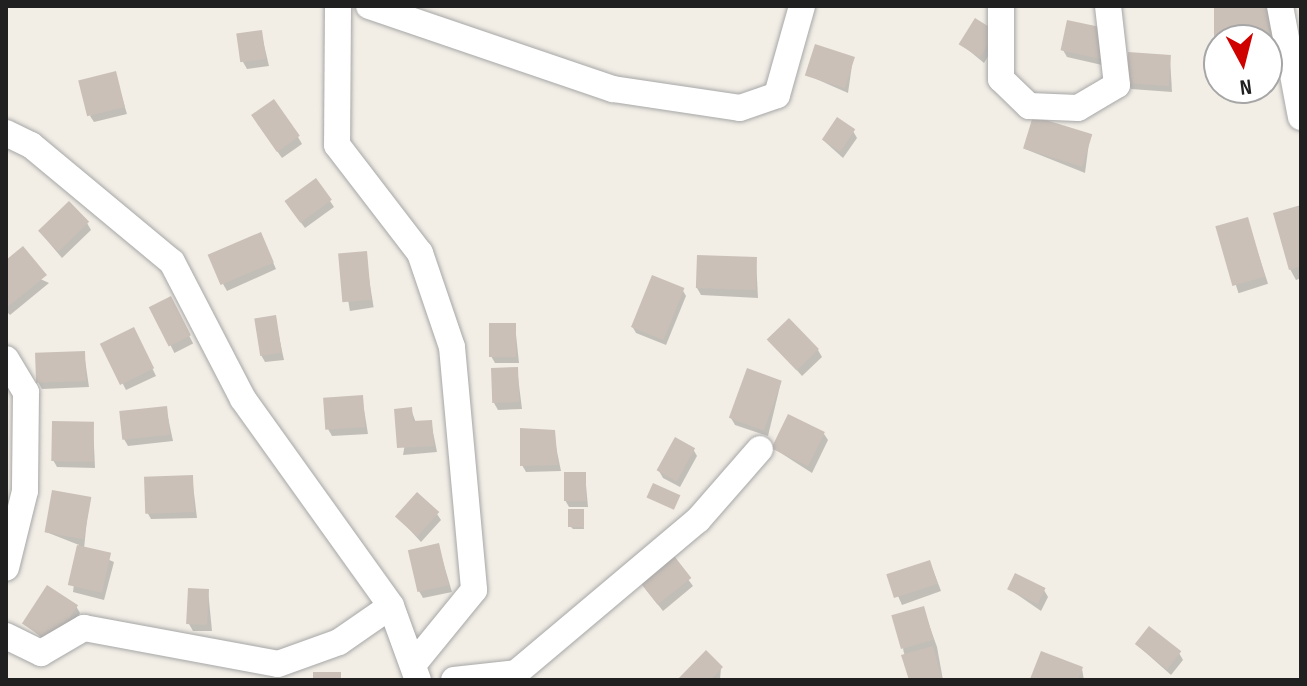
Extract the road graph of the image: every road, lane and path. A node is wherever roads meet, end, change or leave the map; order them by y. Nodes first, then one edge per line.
1 (338, 6) edge
2 (369, 6) edge
3 (802, 6) edge
4 (1001, 6) edge
5 (1108, 6) edge
6 (1280, 6) edge
7 (1301, 117) edge
8 (6, 133) edge
9 (6, 359) edge
10 (760, 449) dead end
11 (6, 568) edge
12 (391, 606) junction
13 (6, 636) edge
14 (417, 670) edge
15 (454, 680) edge

1 - 14 street
2 - 3 street
4 - 5 street
6 - 7 street
8 - 12 street
9 - 11 street
10 - 15 street
12 - 13 street
12 - 14 street

